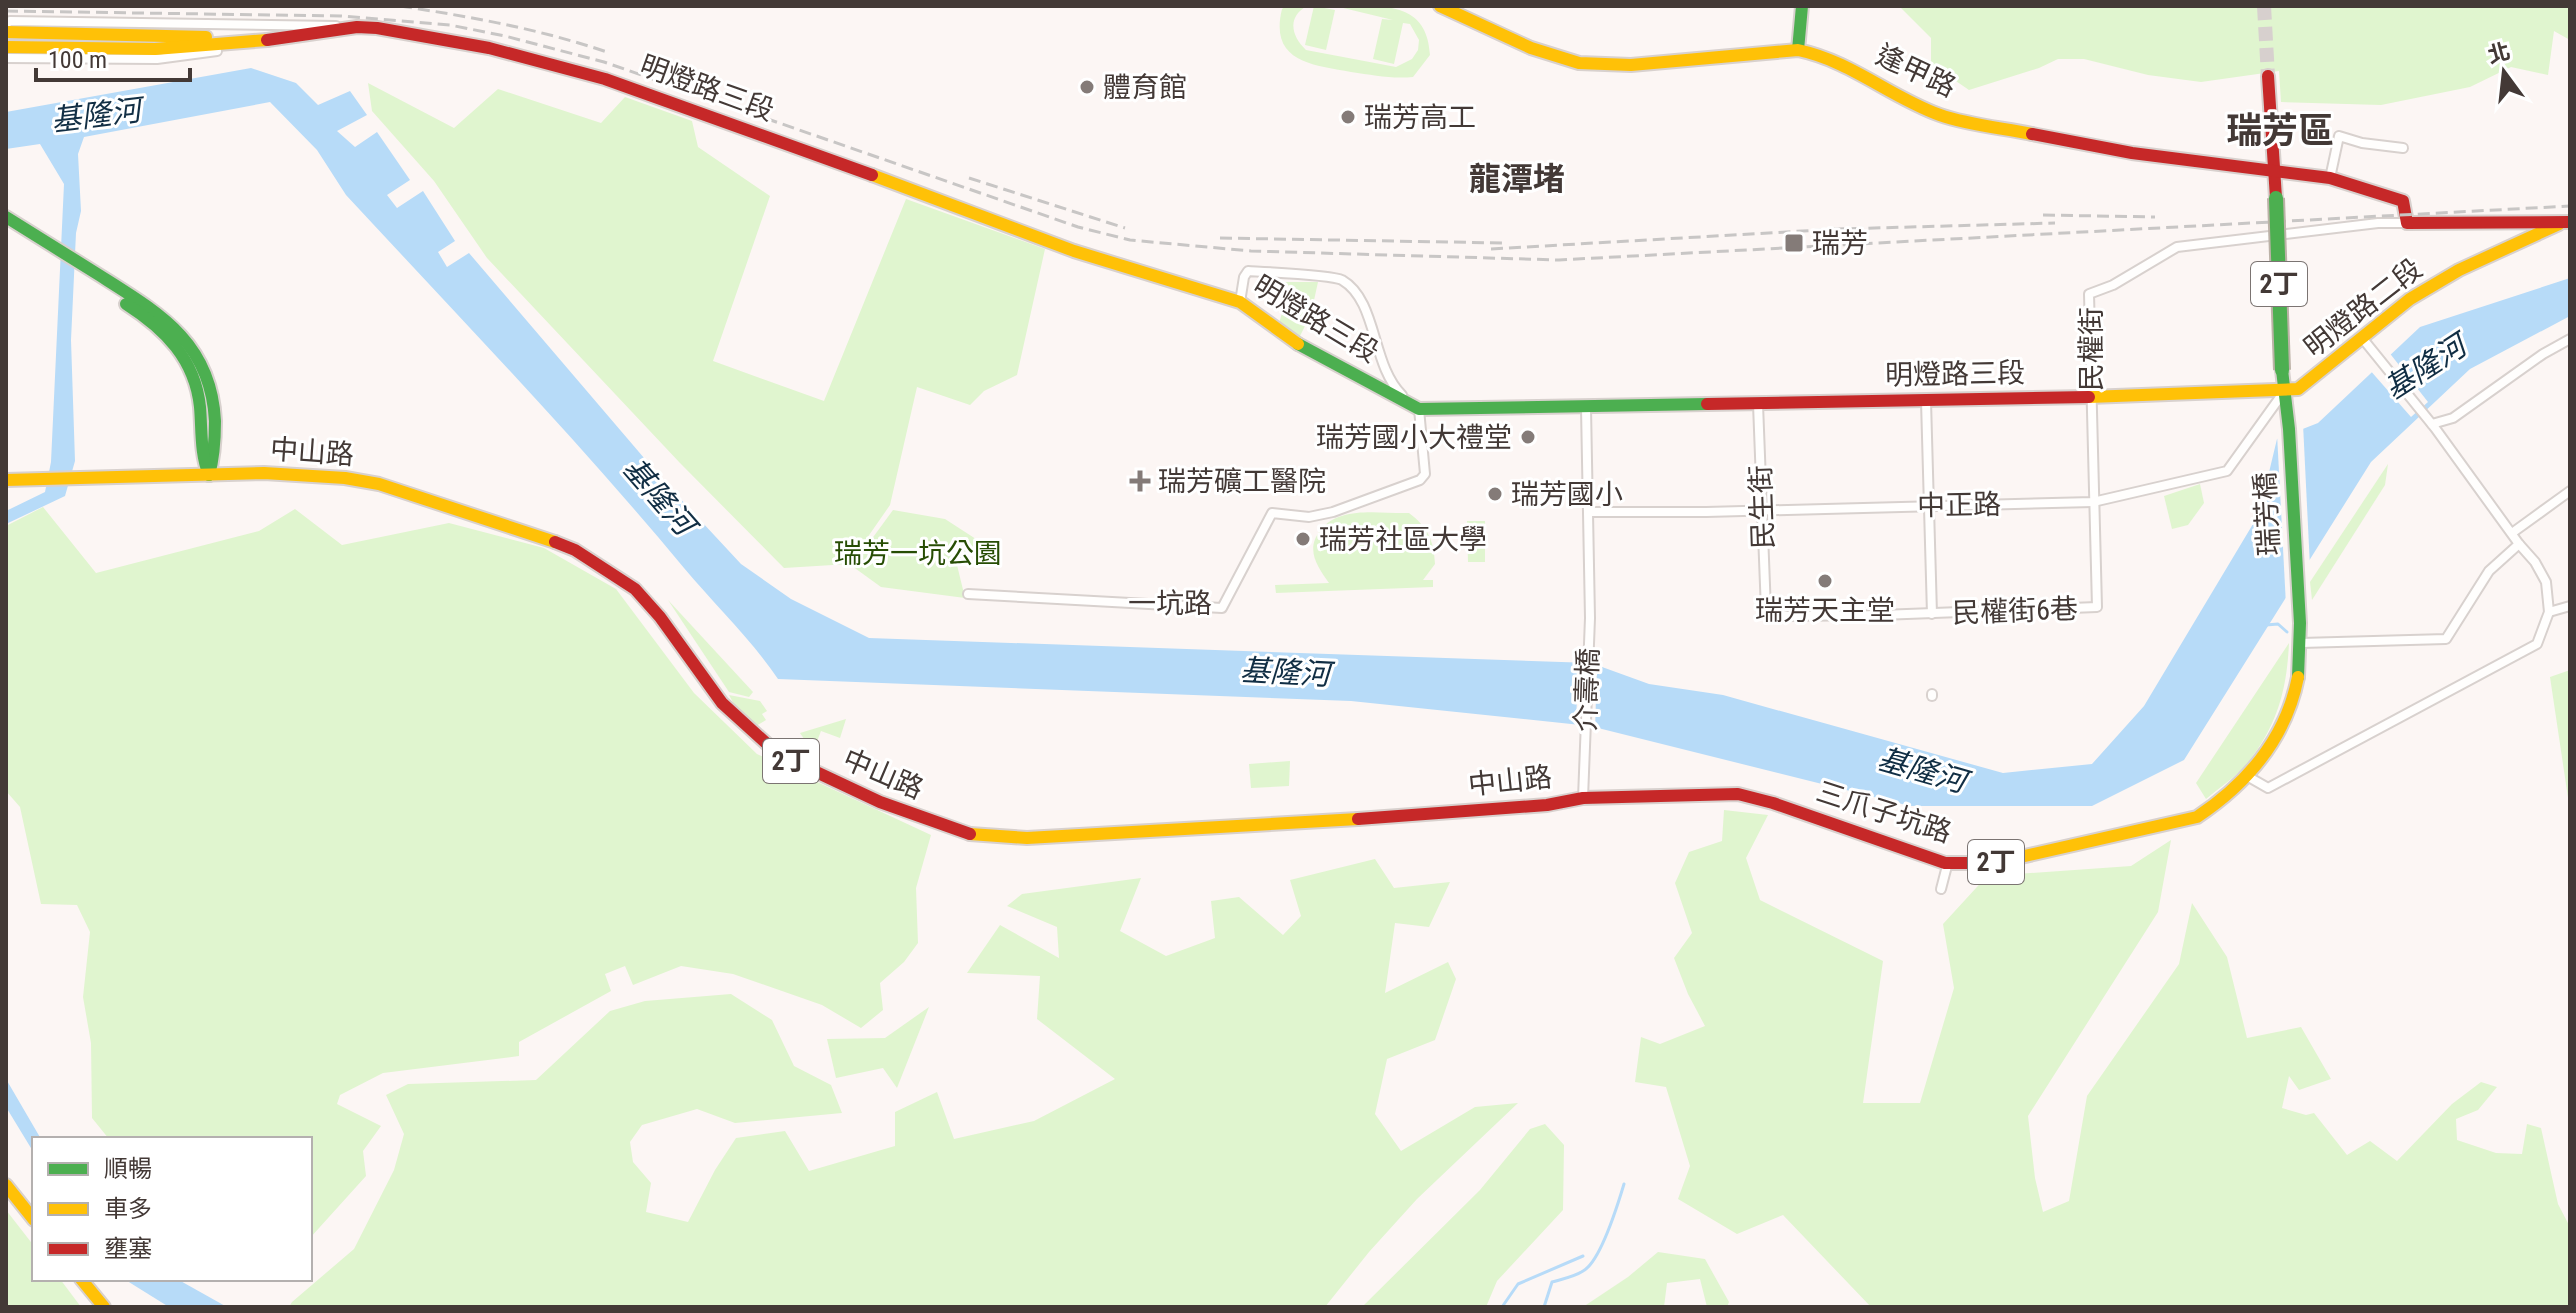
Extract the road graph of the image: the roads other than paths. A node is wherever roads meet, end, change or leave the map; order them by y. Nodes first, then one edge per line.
1 (1440, 6) edge
2 (1802, 6) edge
3 (6, 24) edge
4 (357, 27) junction
5 (6, 32) edge
6 (32, 39) junction
7 (267, 40) junction
8 (6, 47) edge
9 (1798, 50) junction
10 (6, 58) edge
11 (2268, 76) tunnel mouth
12 (2403, 148) dead end
13 (2275, 170) junction
14 (2330, 178) junction
15 (6, 217) edge
16 (2407, 223) junction
17 (2565, 223) edge
18 (2330, 229) joint
19 (6, 230) edge
20 (122, 295) junction
21 (1240, 302) junction
22 (2363, 339) junction
23 (2570, 339) edge
24 (2285, 390) junction
25 (2091, 397) junction
26 (1926, 401) junction
27 (1758, 404) junction
28 (1586, 408) junction
29 (1419, 409) junction
30 (2432, 424) junction
31 (209, 475) junction
32 (6, 480) edge
33 (2570, 491) edge
34 (2093, 502) junction
35 (1931, 506) junction
36 (1761, 511) junction
37 (1588, 512) junction
38 (2512, 533) junction
39 (2519, 544) junction
40 (968, 594) dead end
41 (2570, 606) edge
42 (2097, 607) joint
43 (2298, 607) joint
44 (1766, 611) joint
45 (2549, 612) junction
46 (1932, 614) junction
47 (2301, 643) junction
48 (1585, 763) joint
49 (2247, 776) junction
50 (1583, 798) junction
51 (1948, 862) junction
52 (1941, 889) dead end
53 (6, 1185) edge
54 (32, 1218) edge
55 (83, 1281) edge
56 (104, 1307) edge

1 - 9 main road, 逢甲路
2 - 9 main road
3 - 4 street, 明燈路三段
4 - 7 main road, 明燈路三段
4 - 21 main road, 明燈路三段
5 - 6 main road
6 - 7 main road
6 - 8 main road
7 - 10 street, 明燈路三段
9 - 13 main road, 逢甲路
11 - 13 main road, 2丁
12 - 14 street
13 - 14 main road, 逢甲路
13 - 24 main road, 2丁, bridge
14 - 16 main road, 逢甲路
15 - 20 main road
16 - 17 main road, 明燈路二段
16 - 18 street, 明燈路二段
17 - 22 main road, 明燈路二段
18 - 25 street, 民權街
19 - 20 main road
20 - 31 main road
21 - 29 main road, 明燈路三段
21 - 29 street
22 - 24 main road, 明燈路二段
22 - 30 street
23 - 30 street
24 - 25 main road, 明燈路三段
24 - 34 street, 中正路
24 - 43 main road, 瑞芳橋 / 2丁
25 - 26 main road, 明燈路三段
25 - 34 street, 民權街
26 - 27 main road, 明燈路三段
26 - 35 street
27 - 28 main road, 明燈路三段
27 - 36 street, 民生街
28 - 29 main road, 明燈路三段
28 - 37 street
29 - 40 street, 一坑路
30 - 38 street
31 - 32 main road, 中山路 / 2丁
31 - 50 main road, 中山路 / 2丁
33 - 38 street
34 - 35 street, 中正路
34 - 42 street, 民權街
35 - 36 street, 中正路
35 - 46 street
36 - 37 street, 中正路
36 - 44 street, 民生街
37 - 48 street, 介壽橋
38 - 39 street
39 - 45 street
39 - 47 street
41 - 45 street
42 - 46 street, 民權街6巷
43 - 47 main road, 三爪子坑路 / 2丁
44 - 46 street, 民權街6巷
45 - 49 street
47 - 49 main road, 三爪子坑路 / 2丁
48 - 50 street, 中山路
49 - 51 main road, 三爪子坑路 / 2丁
50 - 51 main road, 三爪子坑路 / 2丁
51 - 52 street
53 - 54 main road
55 - 56 main road

